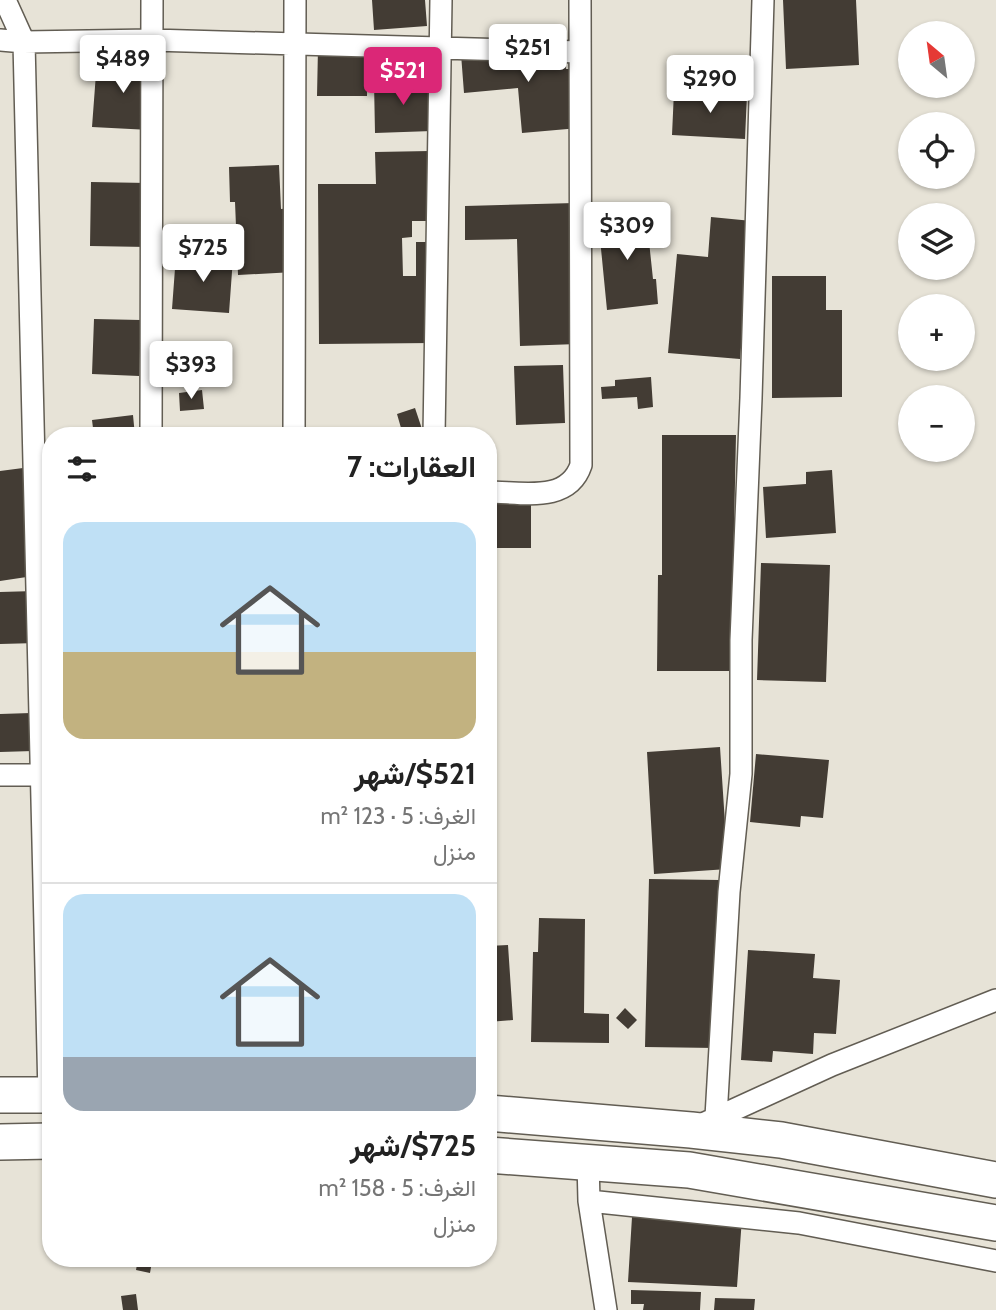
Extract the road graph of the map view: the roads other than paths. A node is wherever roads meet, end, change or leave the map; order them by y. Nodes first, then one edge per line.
1 (5, 0) edge
2 (152, 0) edge
3 (295, 0) edge
4 (441, 0) edge
5 (580, 0) edge
6 (763, 0) edge
7 (0, 40) edge
8 (152, 40) junction
9 (24, 42) junction
10 (293, 44) junction
11 (440, 48) junction
12 (580, 52) junction
13 (151, 427) edge
14 (294, 427) edge
15 (433, 427) edge
16 (497, 492) edge
17 (42, 616) edge
18 (0, 775) edge
19 (42, 775) edge
20 (996, 1000) edge
21 (0, 1094) edge
22 (42, 1095) edge
23 (497, 1113) edge
24 (704, 1124) junction
25 (42, 1141) edge
26 (0, 1142) edge
27 (497, 1156) edge
28 (587, 1162) junction
29 (996, 1180) edge
30 (589, 1201) junction
31 (996, 1223) edge
32 (996, 1261) edge
33 (606, 1310) edge

1 - 9 street
2 - 8 street
3 - 10 street
4 - 11 street
5 - 12 street
6 - 24 street
7 - 9 street
8 - 9 street
8 - 10 street
8 - 13 street
9 - 17 street
10 - 11 street
10 - 14 street
11 - 12 street
11 - 15 street
12 - 16 street
18 - 19 street
20 - 24 street
21 - 22 highway
23 - 24 highway
24 - 29 highway
25 - 26 highway
27 - 28 highway
28 - 30 street
28 - 31 highway
30 - 32 street
30 - 33 street

